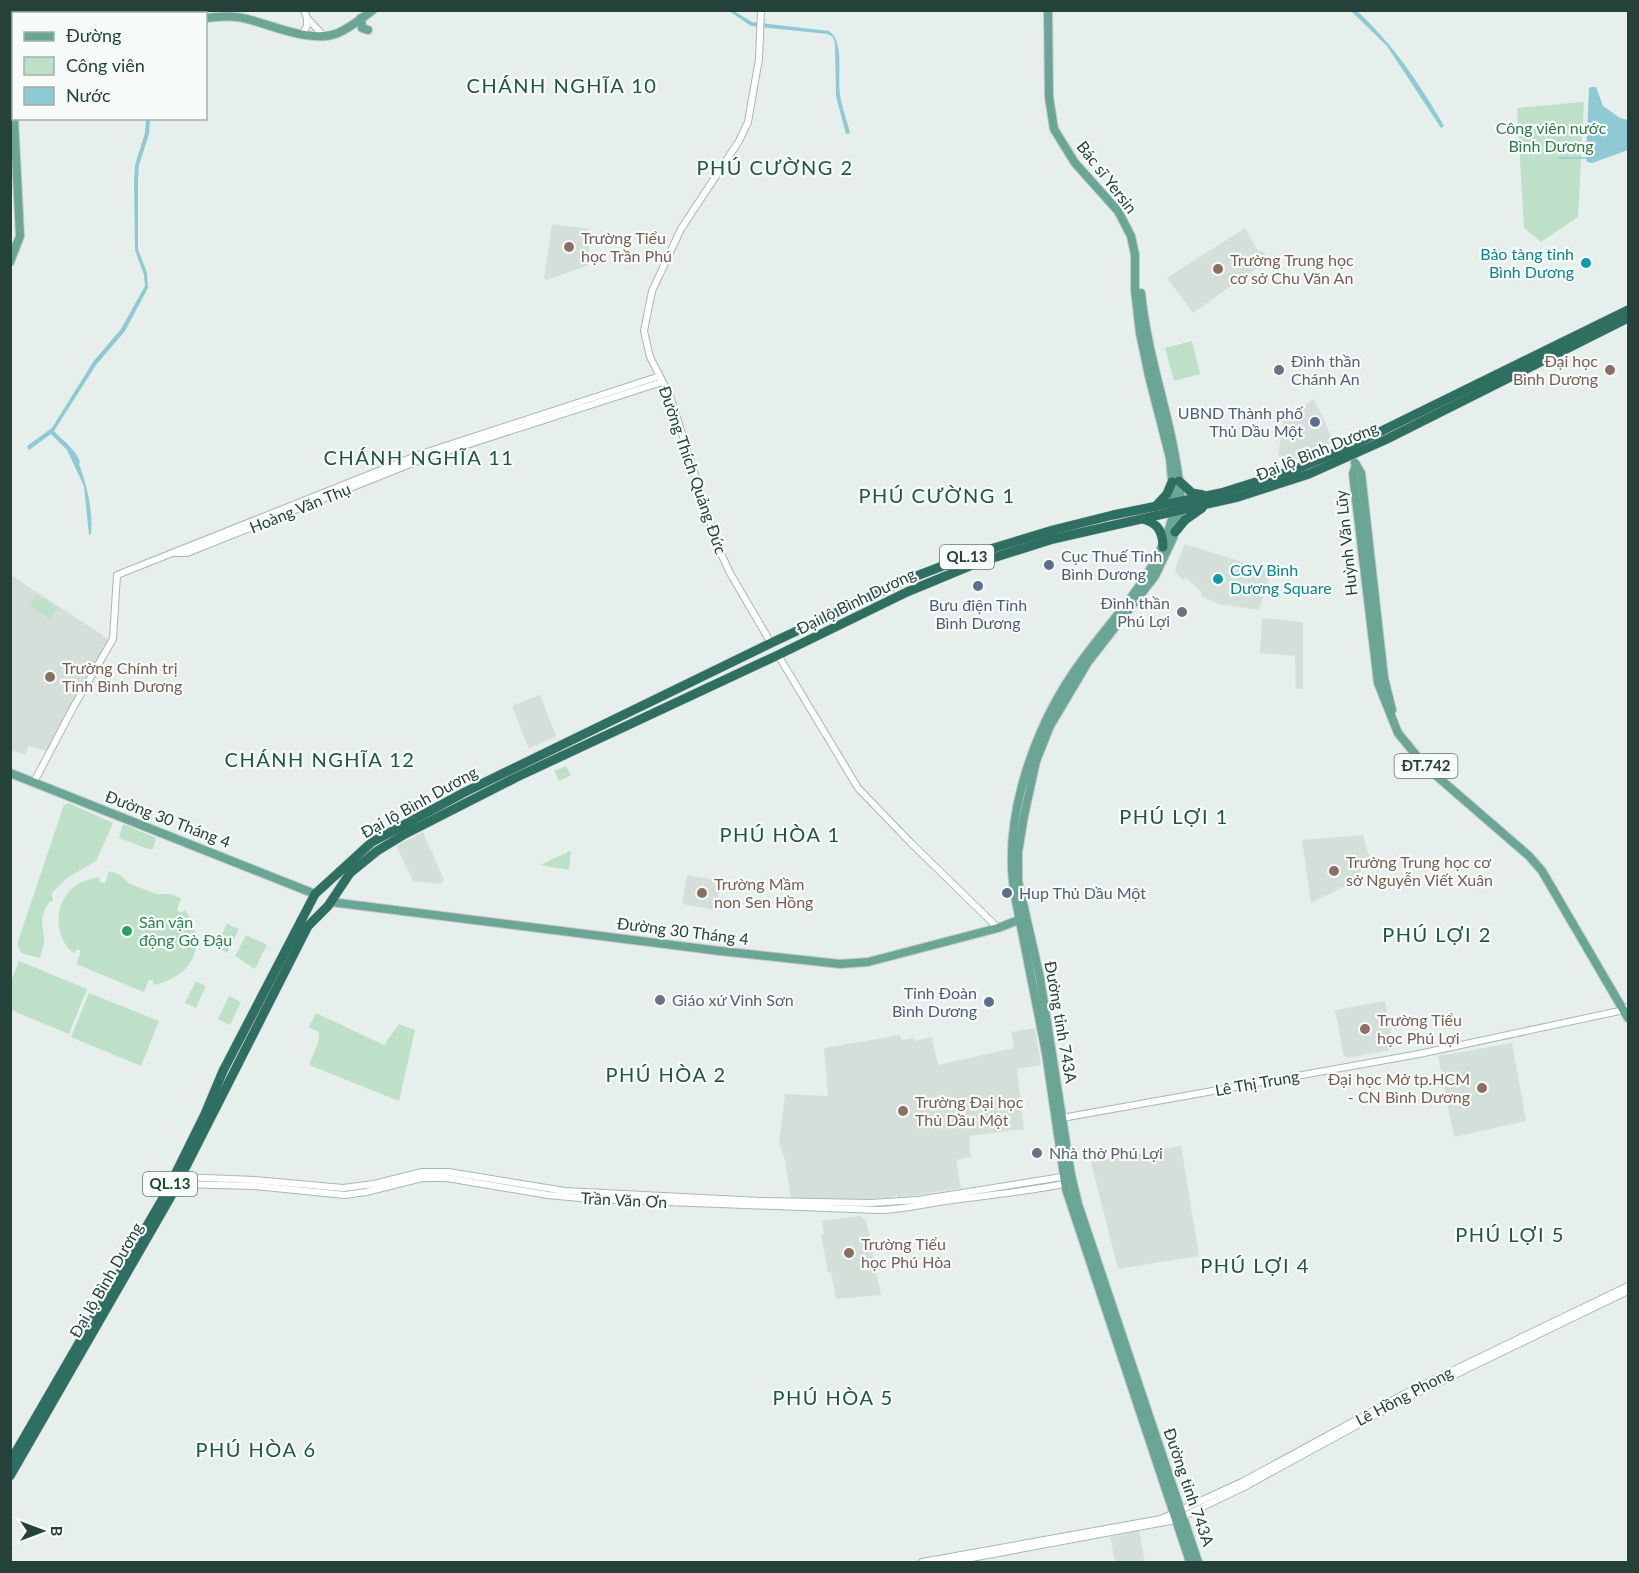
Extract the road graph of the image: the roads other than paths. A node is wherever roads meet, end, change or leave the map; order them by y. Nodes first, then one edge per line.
1 (304, 10) edge
2 (373, 10) edge
3 (761, 10) edge
4 (1048, 10) edge
5 (207, 18) edge
6 (307, 18) junction
7 (362, 18) junction
8 (368, 30) dead end
9 (302, 34) junction
10 (324, 36) junction
11 (14, 120) edge
12 (10, 262) edge
13 (1629, 310) edge
14 (1629, 318) edge
15 (661, 379) junction
16 (1353, 456) junction
17 (1176, 482) junction
18 (1209, 500) junction
19 (1155, 507) junction
20 (1178, 507) junction
21 (1140, 519) junction
22 (1175, 532) junction
23 (1163, 547) junction
24 (975, 559) junction
25 (1134, 599) junction
26 (771, 643) junction
27 (778, 655) junction
28 (529, 767) junction
29 (10, 773) edge
30 (34, 782) junction
31 (315, 895) junction
32 (328, 905) junction
33 (1023, 919) junction
34 (998, 928) junction
35 (1627, 1011) edge
36 (1062, 1118) junction
37 (1068, 1179) junction
38 (179, 1180) junction
39 (1629, 1286) edge
40 (1629, 1291) edge
41 (69, 1366) junction
42 (10, 1462) edge
43 (10, 1476) edge
44 (1178, 1515) junction
45 (922, 1563) edge
46 (950, 1563) edge
47 (1190, 1563) edge
48 (1198, 1563) edge

1 - 6 street
2 - 7 main road
3 - 15 street, Đường Thích Quảng Đức
4 - 17 main road, Bác sĩ Yersin
5 - 9 main road
6 - 9 street
6 - 10 street
7 - 8 main road
7 - 10 main road
9 - 10 main road
11 - 12 main road
13 - 16 highway, Đại lộ Bình Dương / QL.13
14 - 16 highway, Đại lộ Bình Dương / QL.13
15 - 26 street, Đường Thích Quảng Đức
15 - 30 street, Hoàng Văn Thụ
16 - 18 highway, Đại lộ Bình Dương / QL.13
16 - 35 main road, Huỳnh Văn Lũy / ĐT.742
17 - 18 highway
17 - 19 highway
17 - 20 main road, Bác sĩ Yersin
18 - 20 highway, Đại lộ Bình Dương / QL.13
18 - 22 highway
19 - 20 highway, Đại lộ Bình Dương / QL.13
19 - 24 highway, Đại lộ Bình Dương / QL.13
20 - 21 highway, Đại lộ Bình Dương / QL.13
20 - 22 main road, Đường tỉnh 743A
20 - 23 main road, Đường tỉnh 743A
21 - 23 highway
21 - 24 highway, Đại lộ Bình Dương / QL.13
22 - 25 main road, Đường tỉnh 743A
23 - 25 main road, Đường tỉnh 743A
24 - 26 highway, Đại lộ Bình Dương / QL.13
24 - 27 highway, Đại lộ Bình Dương / QL.13
25 - 33 main road, Đường tỉnh 743A
26 - 27 highway
26 - 28 highway, Đại lộ Bình Dương / QL.13
27 - 28 highway, Đại lộ Bình Dương / QL.13
27 - 34 street
28 - 31 highway, Đại lộ Bình Dương / QL.13
28 - 32 highway, Đại lộ Bình Dương / QL.13
29 - 30 main road, Đường 30 Tháng 4
30 - 31 main road, Đường 30 Tháng 4
31 - 32 highway
31 - 32 highway
31 - 41 highway, Đại lộ Bình Dương / QL.13
32 - 34 main road, Đường 30 Tháng 4
32 - 38 highway, Đại lộ Bình Dương / QL.13
33 - 34 main road, Đường 30 Tháng 4
33 - 36 main road, Đường tỉnh 743A
33 - 37 main road, Đường tỉnh 743A
35 - 36 street, Lê Thị Trung
36 - 37 main road, Đường tỉnh 743A
37 - 38 street, Trần Văn Ơn
37 - 44 main road, Đường tỉnh 743A
38 - 41 highway, Đại lộ Bình Dương / QL.13
39 - 44 street, Lê Hồng Phong
40 - 44 street, Lê Hồng Phong
41 - 42 highway, Đại lộ Bình Dương / QL.13
41 - 43 highway, Đại lộ Bình Dương / QL.13
44 - 45 street, Lê Hồng Phong
44 - 46 street, Lê Hồng Phong
44 - 47 main road, Đường tỉnh 743A
44 - 48 main road, Đường tỉnh 743A

